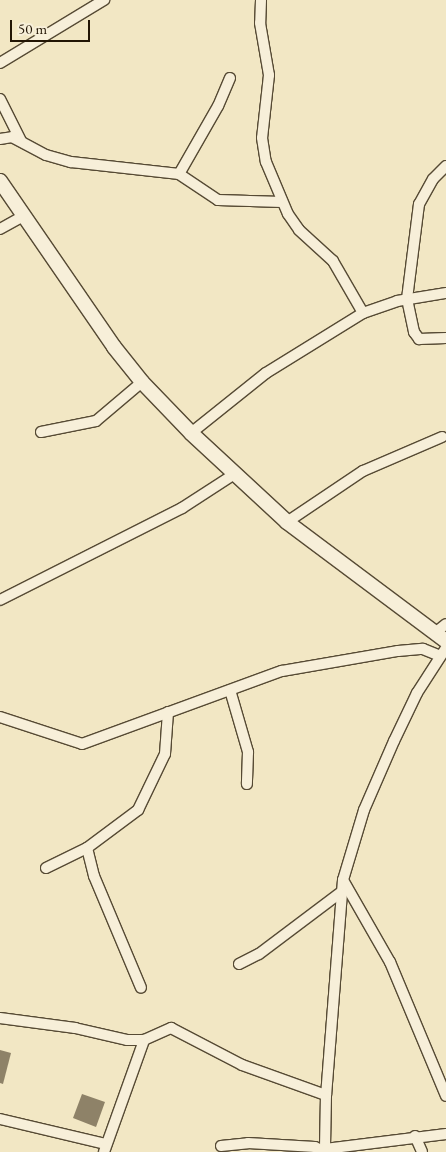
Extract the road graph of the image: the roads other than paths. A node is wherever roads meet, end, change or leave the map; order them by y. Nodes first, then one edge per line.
1 (104, 0) edge
2 (261, 0) edge
3 (0, 63) edge
4 (230, 78) dead end
5 (0, 99) edge
6 (0, 138) edge
7 (21, 141) junction
8 (446, 166) edge
9 (179, 174) junction
10 (0, 181) edge
11 (282, 202) junction
12 (23, 216) junction
13 (0, 229) edge
14 (446, 293) edge
15 (407, 299) junction
16 (363, 314) junction
17 (446, 338) edge
18 (142, 382) junction
19 (41, 432) dead end
20 (191, 433) junction
21 (442, 437) dead end
22 (233, 475) junction
23 (287, 522) junction
24 (0, 600) edge
25 (442, 633) edge
26 (443, 652) edge
27 (230, 690) junction
28 (168, 712) junction
29 (0, 717) edge
30 (247, 784) dead end
31 (87, 848) junction
32 (46, 868) dead end
33 (343, 880) junction
34 (340, 893) junction
35 (239, 964) dead end
36 (141, 988) dead end
37 (0, 1018) edge
38 (144, 1040) junction
39 (326, 1095) junction
40 (446, 1096) edge
41 (0, 1119) edge
42 (446, 1134) edge
43 (415, 1136) junction
44 (220, 1146) dead end
45 (105, 1148) edge
46 (325, 1151) edge
47 (422, 1152) edge

1 - 3 street
2 - 11 street
4 - 9 street
5 - 7 street
6 - 7 street
7 - 9 street
8 - 15 street
9 - 11 street
10 - 12 main road
11 - 16 street
12 - 13 street
12 - 18 main road
14 - 15 street
15 - 16 street
15 - 17 street
16 - 20 street
18 - 19 street
18 - 20 main road
20 - 22 main road
21 - 23 street
22 - 23 main road
22 - 24 street
23 - 25 main road
26 - 27 street
26 - 33 street
27 - 28 street
27 - 30 street
28 - 29 street
28 - 31 street
31 - 32 street
31 - 36 street
33 - 34 street
33 - 40 street
34 - 35 street
34 - 39 street
37 - 38 street
38 - 39 street
38 - 45 street
39 - 46 street
41 - 45 street
42 - 43 street
43 - 46 street
43 - 47 street
44 - 46 street

